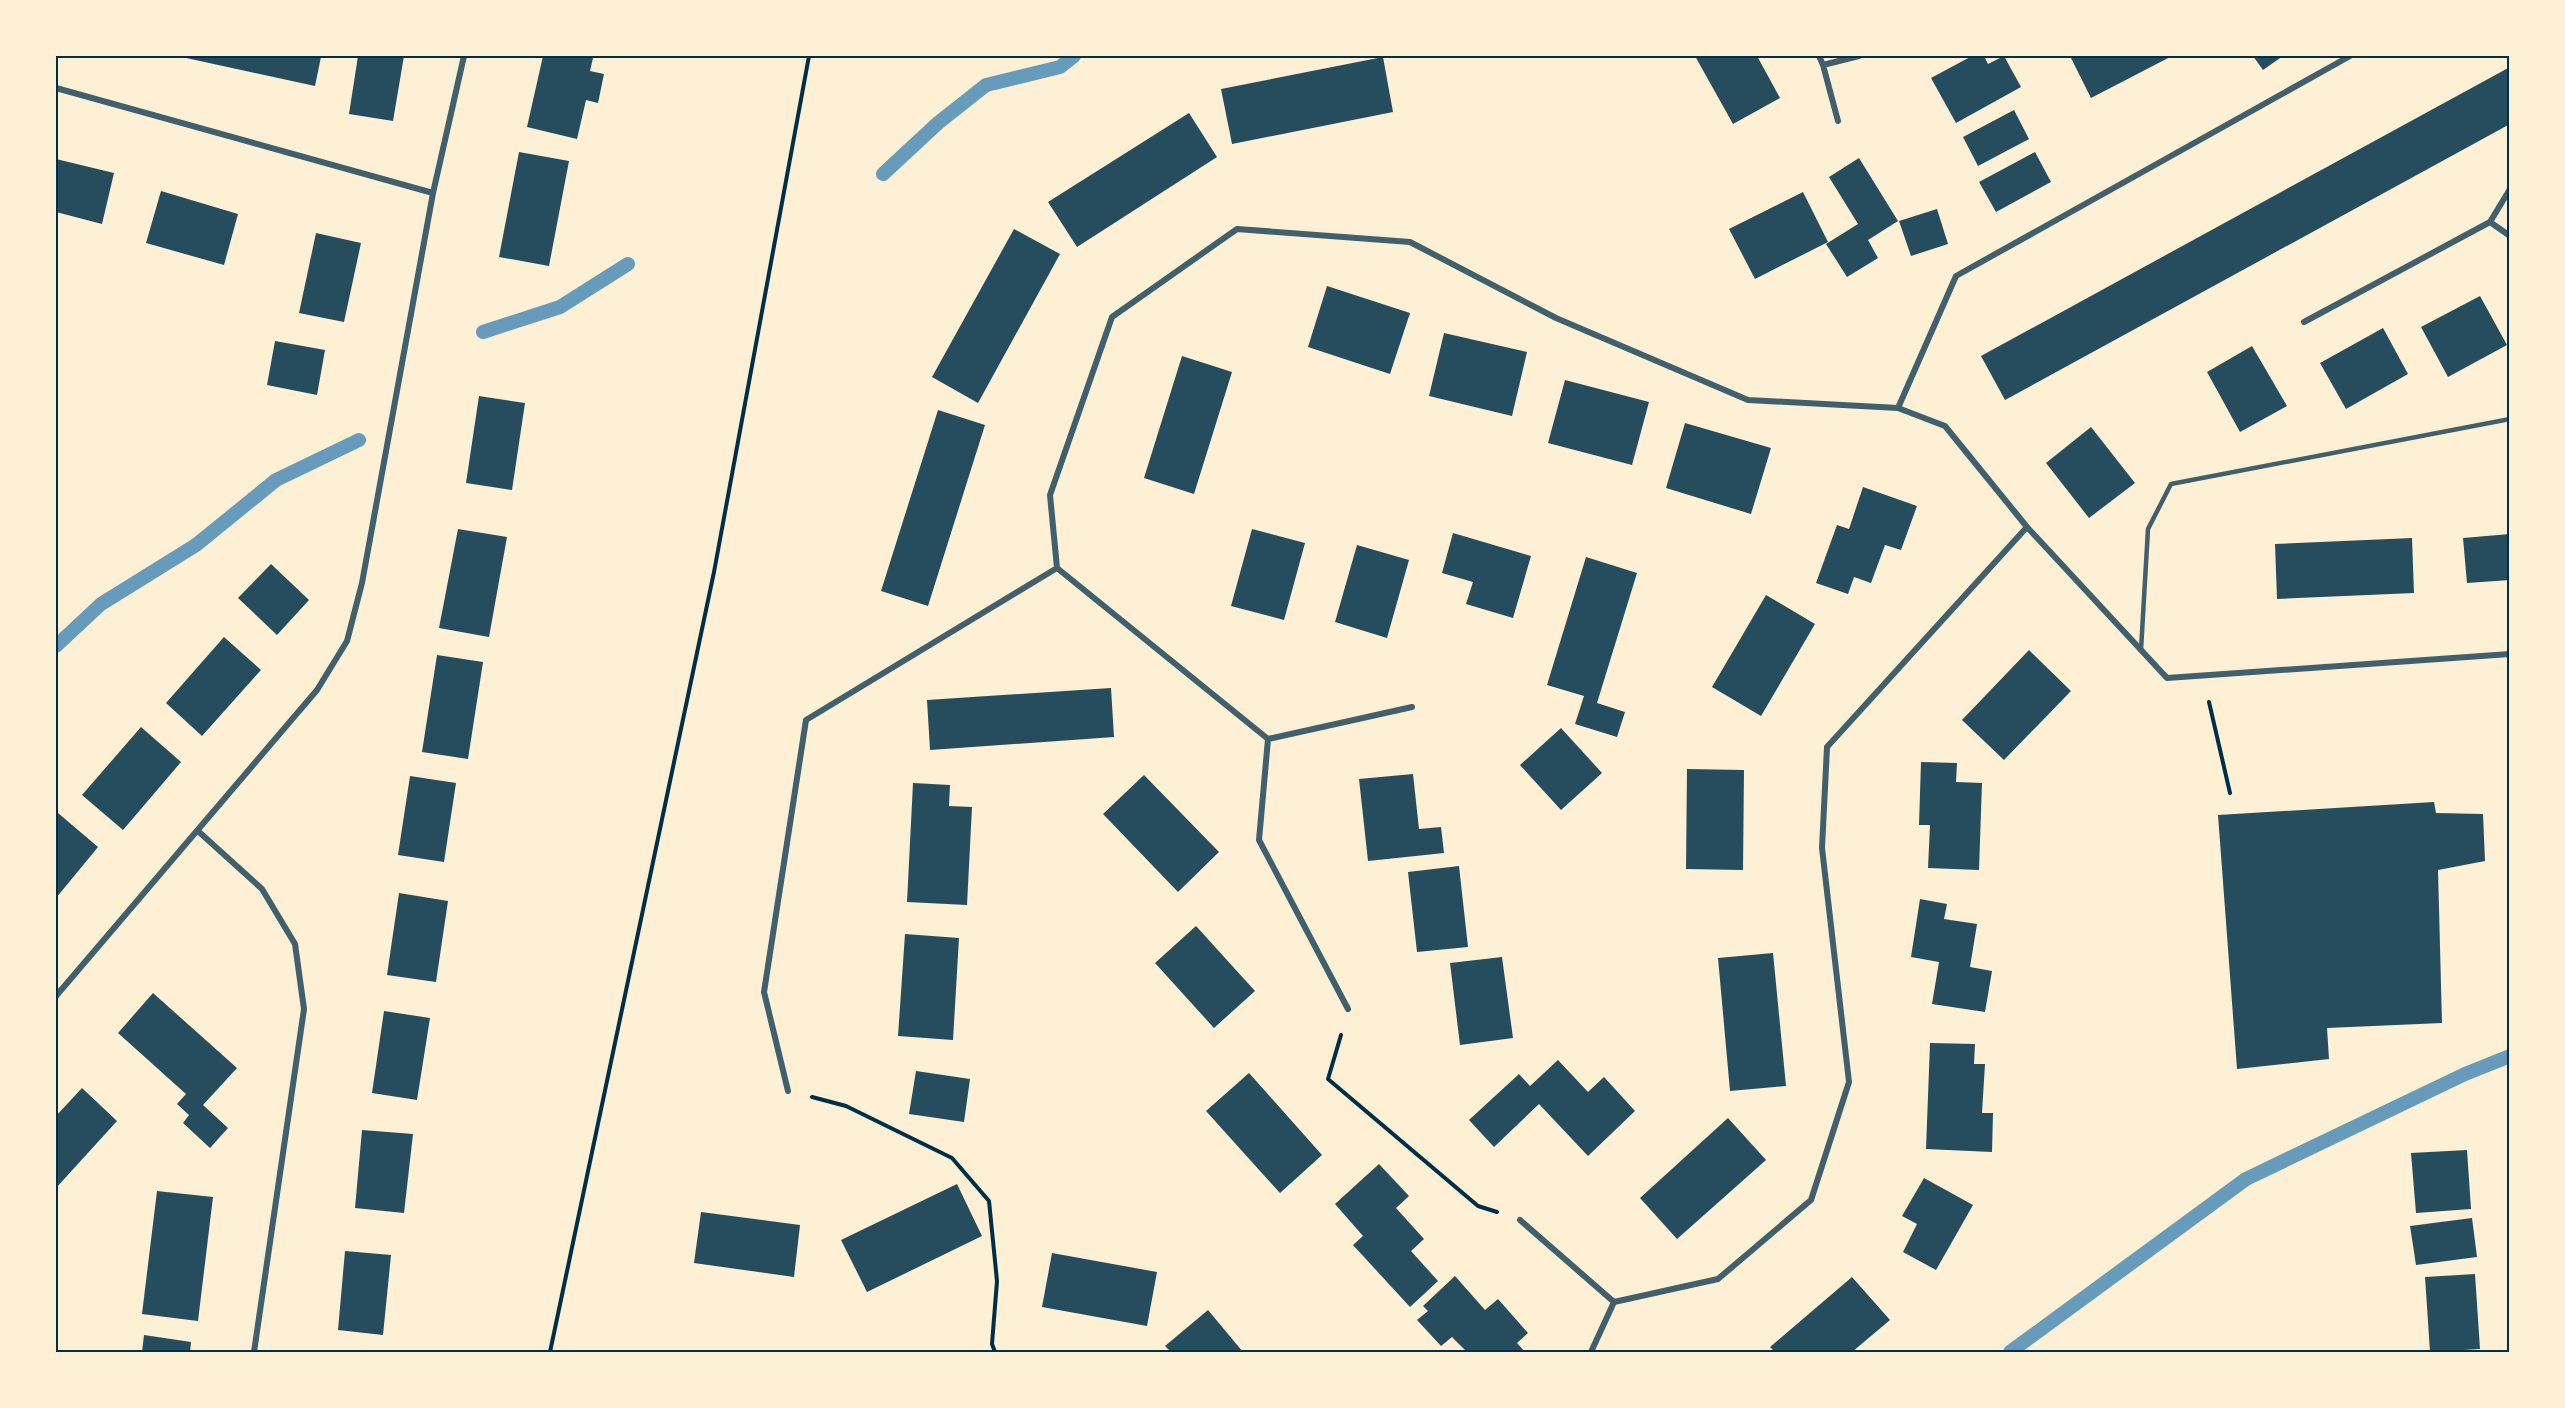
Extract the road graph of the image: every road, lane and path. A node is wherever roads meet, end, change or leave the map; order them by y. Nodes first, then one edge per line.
1 (464, 56) edge
2 (809, 56) edge
3 (1819, 56) edge
4 (1859, 56) edge
5 (2350, 56) edge
6 (1823, 65) junction
7 (56, 88) edge
8 (1838, 121) dead end
9 (2510, 189) edge
10 (433, 193) junction
11 (2490, 222) junction
12 (2510, 236) edge
13 (2304, 322) dead end
14 (1899, 408) junction
15 (2510, 419) edge
16 (2027, 527) junction
17 (1057, 568) junction
18 (2141, 650) junction
19 (2510, 654) edge
20 (2203, 675) junction
21 (1412, 706) dead end
22 (1268, 739) junction
23 (2230, 793) dead end
24 (198, 831) junction
25 (56, 996) edge
26 (1348, 1009) joint
27 (788, 1091) joint
28 (1520, 1220) joint
29 (1614, 1302) junction
30 (254, 1353) edge
31 (550, 1353) edge
32 (995, 1353) edge
33 (1591, 1353) edge

1 - 10 street
2 - 31 path
3 - 6 street
4 - 6 street
5 - 14 street
6 - 8 street
7 - 10 street
9 - 11 street
10 - 24 street
11 - 12 street
11 - 13 street
14 - 16 street
14 - 17 street
15 - 18 lane
16 - 18 street
16 - 29 street
17 - 22 street
17 - 27 street
18 - 20 street
19 - 20 street
20 - 23 path
21 - 22 street
22 - 26 street
24 - 25 street
24 - 30 street
26 - 28 path
27 - 32 path
28 - 29 street
29 - 33 street

